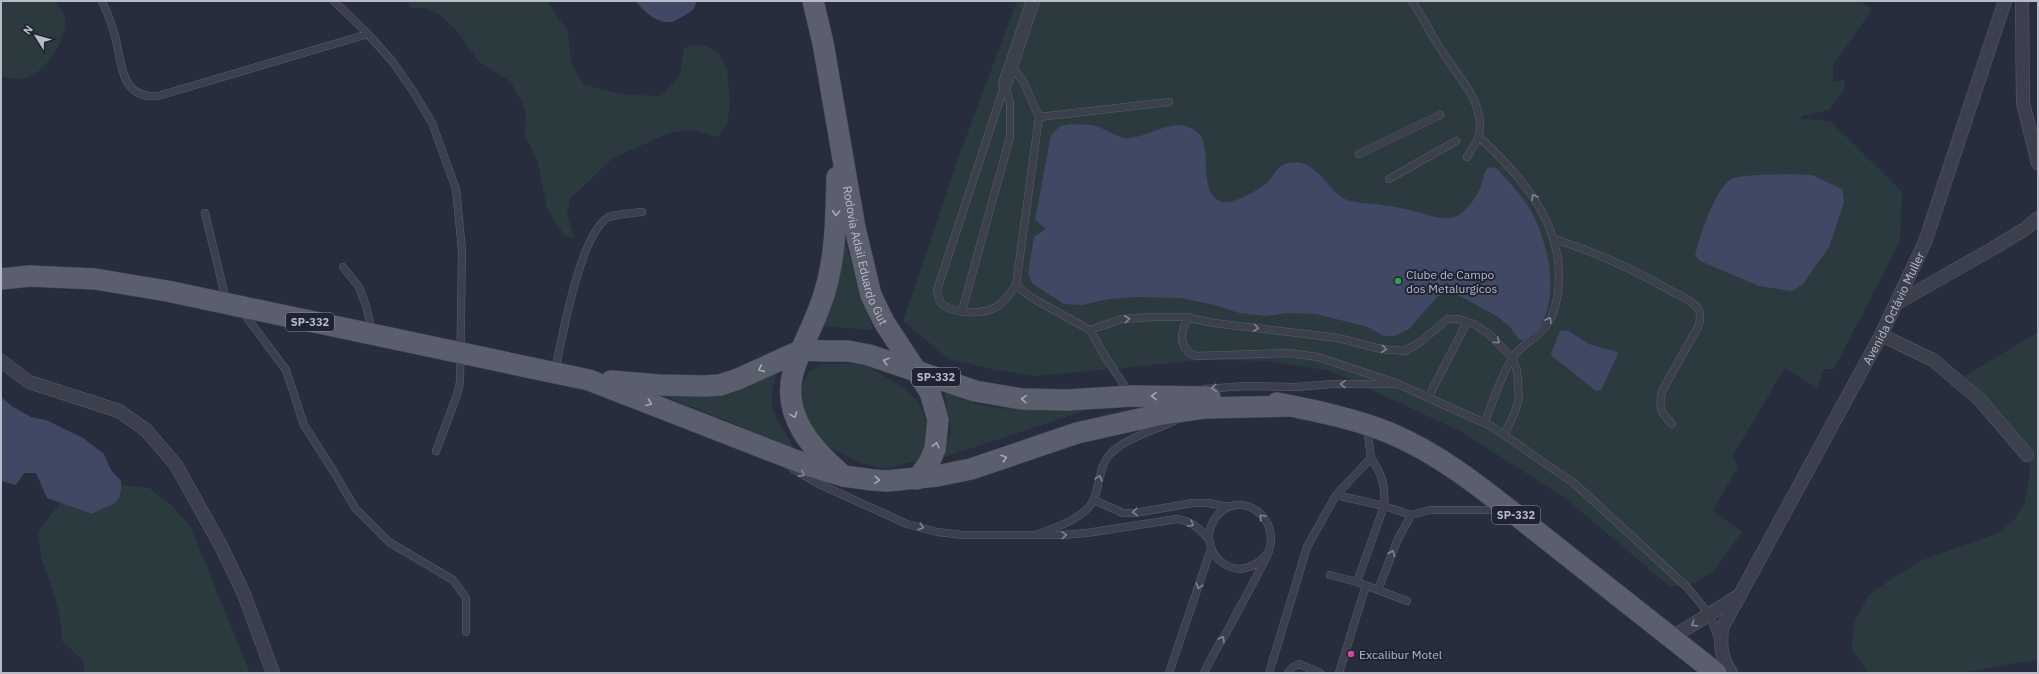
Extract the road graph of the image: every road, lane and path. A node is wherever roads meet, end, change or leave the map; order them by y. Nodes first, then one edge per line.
1 (102, 1) edge
2 (334, 1) edge
3 (813, 1) edge
4 (1034, 1) edge
5 (1412, 1) edge
6 (2005, 1) edge
7 (2022, 1) edge
8 (368, 34) junction
9 (1011, 66) junction
10 (1005, 84) junction
11 (1169, 102) dead end
12 (1440, 115) dead end
13 (1039, 116) junction
14 (838, 132) junction
15 (1480, 137) junction
16 (1456, 141) dead end
17 (1359, 154) dead end
18 (1467, 157) dead end
19 (2038, 163) edge
20 (1389, 179) dead end
21 (642, 212) dead end
22 (205, 213) dead end
23 (2038, 218) edge
24 (1554, 239) junction
25 (343, 267) dead end
26 (1, 279) edge
27 (1016, 285) junction
28 (1897, 303) junction
29 (233, 305) junction
30 (962, 311) junction
31 (1190, 318) junction
32 (1467, 322) junction
33 (1090, 330) junction
34 (372, 335) junction
35 (1880, 335) junction
36 (802, 350) junction
37 (461, 354) junction
38 (1512, 358) junction
39 (1, 361) edge
40 (915, 370) junction
41 (555, 373) junction
42 (589, 380) junction
43 (1396, 383) junction
44 (1132, 396) junction
45 (1177, 396) junction
46 (1428, 398) junction
47 (1290, 406) junction
48 (1204, 408) junction
49 (1484, 423) junction
50 (1367, 424) junction
51 (1672, 424) dead end
52 (1504, 435) junction
53 (744, 441) junction
54 (436, 451) dead end
55 (2027, 455) dead end
56 (1371, 458) junction
57 (843, 476) junction
58 (917, 478) junction
59 (1336, 495) junction
60 (1094, 500) junction
61 (1384, 506) junction
62 (1228, 507) junction
63 (1510, 510) junction
64 (1411, 515) junction
65 (1032, 536) junction
66 (1209, 539) junction
67 (1211, 549) junction
68 (1269, 551) junction
69 (1330, 575) dead end
70 (1357, 582) junction
71 (1366, 585) junction
72 (1378, 590) junction
73 (1739, 596) junction
74 (1407, 601) dead end
75 (1710, 615) junction
76 (466, 632) dead end
77 (1672, 638) junction
78 (1720, 644) junction
79 (273, 673) edge
80 (1168, 673) edge
81 (1204, 673) edge
82 (1269, 673) edge
83 (1288, 673) edge
84 (1320, 673) edge
85 (1339, 673) edge
86 (1716, 673) edge
87 (1731, 673) edge

1 - 8 lane
2 - 8 lane
3 - 14 main road, Rodovia Adail Eduardo Gut
4 - 9 street
5 - 15 lane
6 - 28 street, Avenida Octávio Muller
7 - 19 street
8 - 37 lane
9 - 10 street
9 - 13 lane
10 - 30 lane
10 - 30 lane
11 - 13 lane
12 - 17 lane
13 - 27 lane
14 -> 36 main road, Rodovia Adail Eduardo Gut
14 - 40 main road, Rodovia Adail Eduardo Gut
15 - 18 lane
24 -> 15 lane
16 - 20 lane
21 - 41 lane
22 - 29 lane
23 - 28 street
38 -> 24 lane
24 - 51 lane
25 - 34 lane
26 - 29 main road, SP-332
27 - 30 lane
27 - 33 lane
28 - 35 street, Avenida Octávio Muller
29 - 34 main road, SP-332
29 - 76 lane
31 -> 32 lane
33 -> 31 lane
31 - 43 lane
32 -> 38 lane
32 - 46 lane
33 - 44 lane
34 - 37 main road, SP-332
35 - 55 street
35 - 73 street, Avenida Octávio Muller
40 -> 36 main road, SP-332
36 -> 42 main road, SP-332
36 -> 57 main road, Rodovia Adail Eduardo Gut
37 - 41 main road, SP-332
37 - 54 lane
38 - 49 lane
38 - 52 lane
39 - 79 street
44 -> 40 main road, SP-332
58 -> 40 main road, Rodovia Adail Eduardo Gut
41 - 42 main road, SP-332
42 -> 53 main road, SP-332
43 -> 45 lane
43 - 46 lane
45 -> 44 main road, SP-332
45 - 47 main road, SP-332
46 - 49 lane
47 - 48 main road, SP-332
47 - 50 main road, SP-332
58 -> 48 main road, SP-332
60 -> 48 lane
49 - 52 lane
50 - 56 lane
50 - 63 main road, SP-332
52 - 75 lane
53 - 57 main road, SP-332
53 -> 65 lane
56 - 59 lane
56 - 61 lane
57 -> 58 main road, SP-332
59 - 61 lane
59 - 82 lane
62 -> 60 lane
60 - 65 lane
61 - 64 lane
61 - 70 lane
62 - 66 lane
68 -> 62 lane
63 - 64 lane
63 - 77 main road, SP-332
72 -> 64 lane
65 -> 66 lane
66 - 67 lane
67 - 68 lane
67 -> 80 lane
81 -> 68 lane
69 - 70 lane
70 - 71 lane
71 - 72 lane
71 - 85 lane
72 - 74 lane
73 - 75 street
73 - 78 street, Avenida Octávio Muller
75 -> 77 street
75 - 78 lane
77 - 86 main road, SP-332
78 - 87 street
83 - 84 lane

